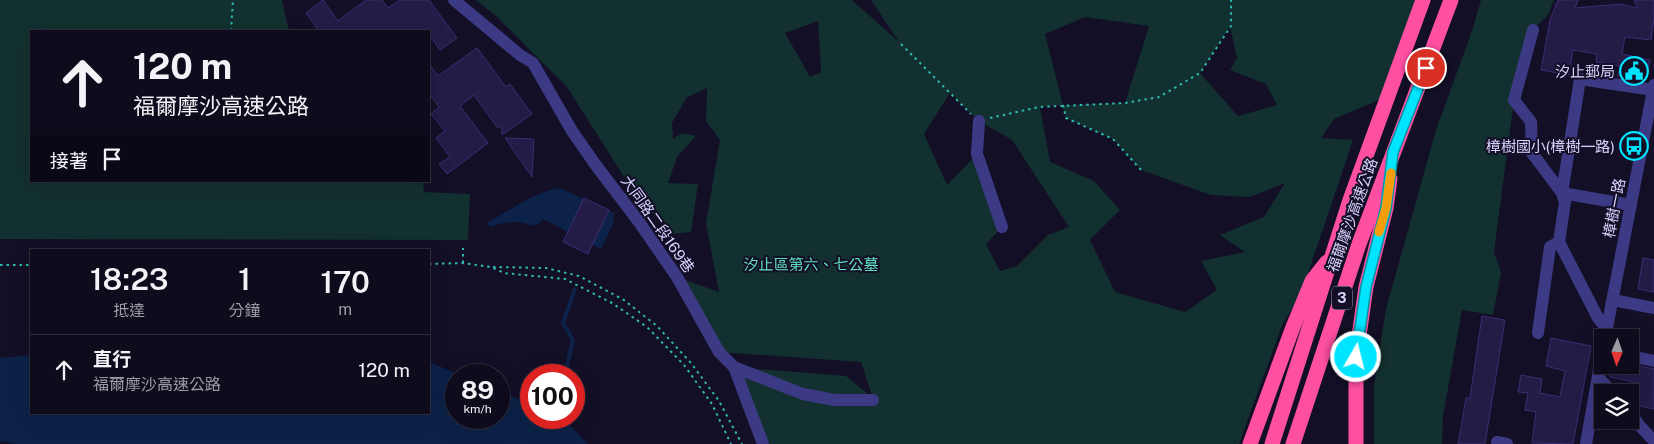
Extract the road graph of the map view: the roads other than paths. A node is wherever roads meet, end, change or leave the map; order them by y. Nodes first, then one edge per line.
1 (454, 0) edge
2 (1423, 0) edge
3 (1451, 0) edge
4 (1533, 30) dead end
5 (1654, 88) edge
6 (979, 121) road end
7 (1393, 152) junction
8 (1562, 193) junction
9 (1631, 205) junction
10 (1002, 227) dead end
11 (1560, 242) junction
12 (1334, 253) junction
13 (1613, 300) junction
14 (1654, 308) edge
15 (1604, 329) edge
16 (1607, 329) edge
17 (1538, 333) dead end
18 (1639, 358) edge
19 (1654, 361) edge
20 (734, 367) junction
21 (1599, 374) edge
22 (1599, 378) junction
23 (1599, 384) edge
24 (1605, 384) edge
25 (873, 400) dead end
26 (1594, 424) edge
27 (1639, 425) edge
28 (1654, 441) edge
29 (763, 444) edge
30 (1250, 444) edge
31 (1272, 444) edge
32 (1293, 444) edge
33 (1356, 444) edge
34 (1586, 444) edge

1 - 20 street, 大同路二段169巷
2 - 12 highway, 福爾摩沙高速公路 / 3
3 - 7 highway, 福爾摩沙高速公路 / 3
4 - 8 street
5 - 8 street
5 - 9 street, 樟樹一路
6 - 10 street
7 - 32 highway, 福爾摩沙高速公路 / 3
7 - 33 highway
8 - 9 street
8 - 11 street
9 - 13 street, 樟樹一路
11 - 15 street
11 - 17 street
12 - 30 highway
12 - 31 highway, 福爾摩沙高速公路 / 3
13 - 14 street
13 - 16 street, 樟樹一路
18 - 19 street
20 - 25 street, 大同路二段169巷
20 - 29 street
21 - 22 street
22 - 23 street
22 - 24 street
26 - 34 street
27 - 28 street

